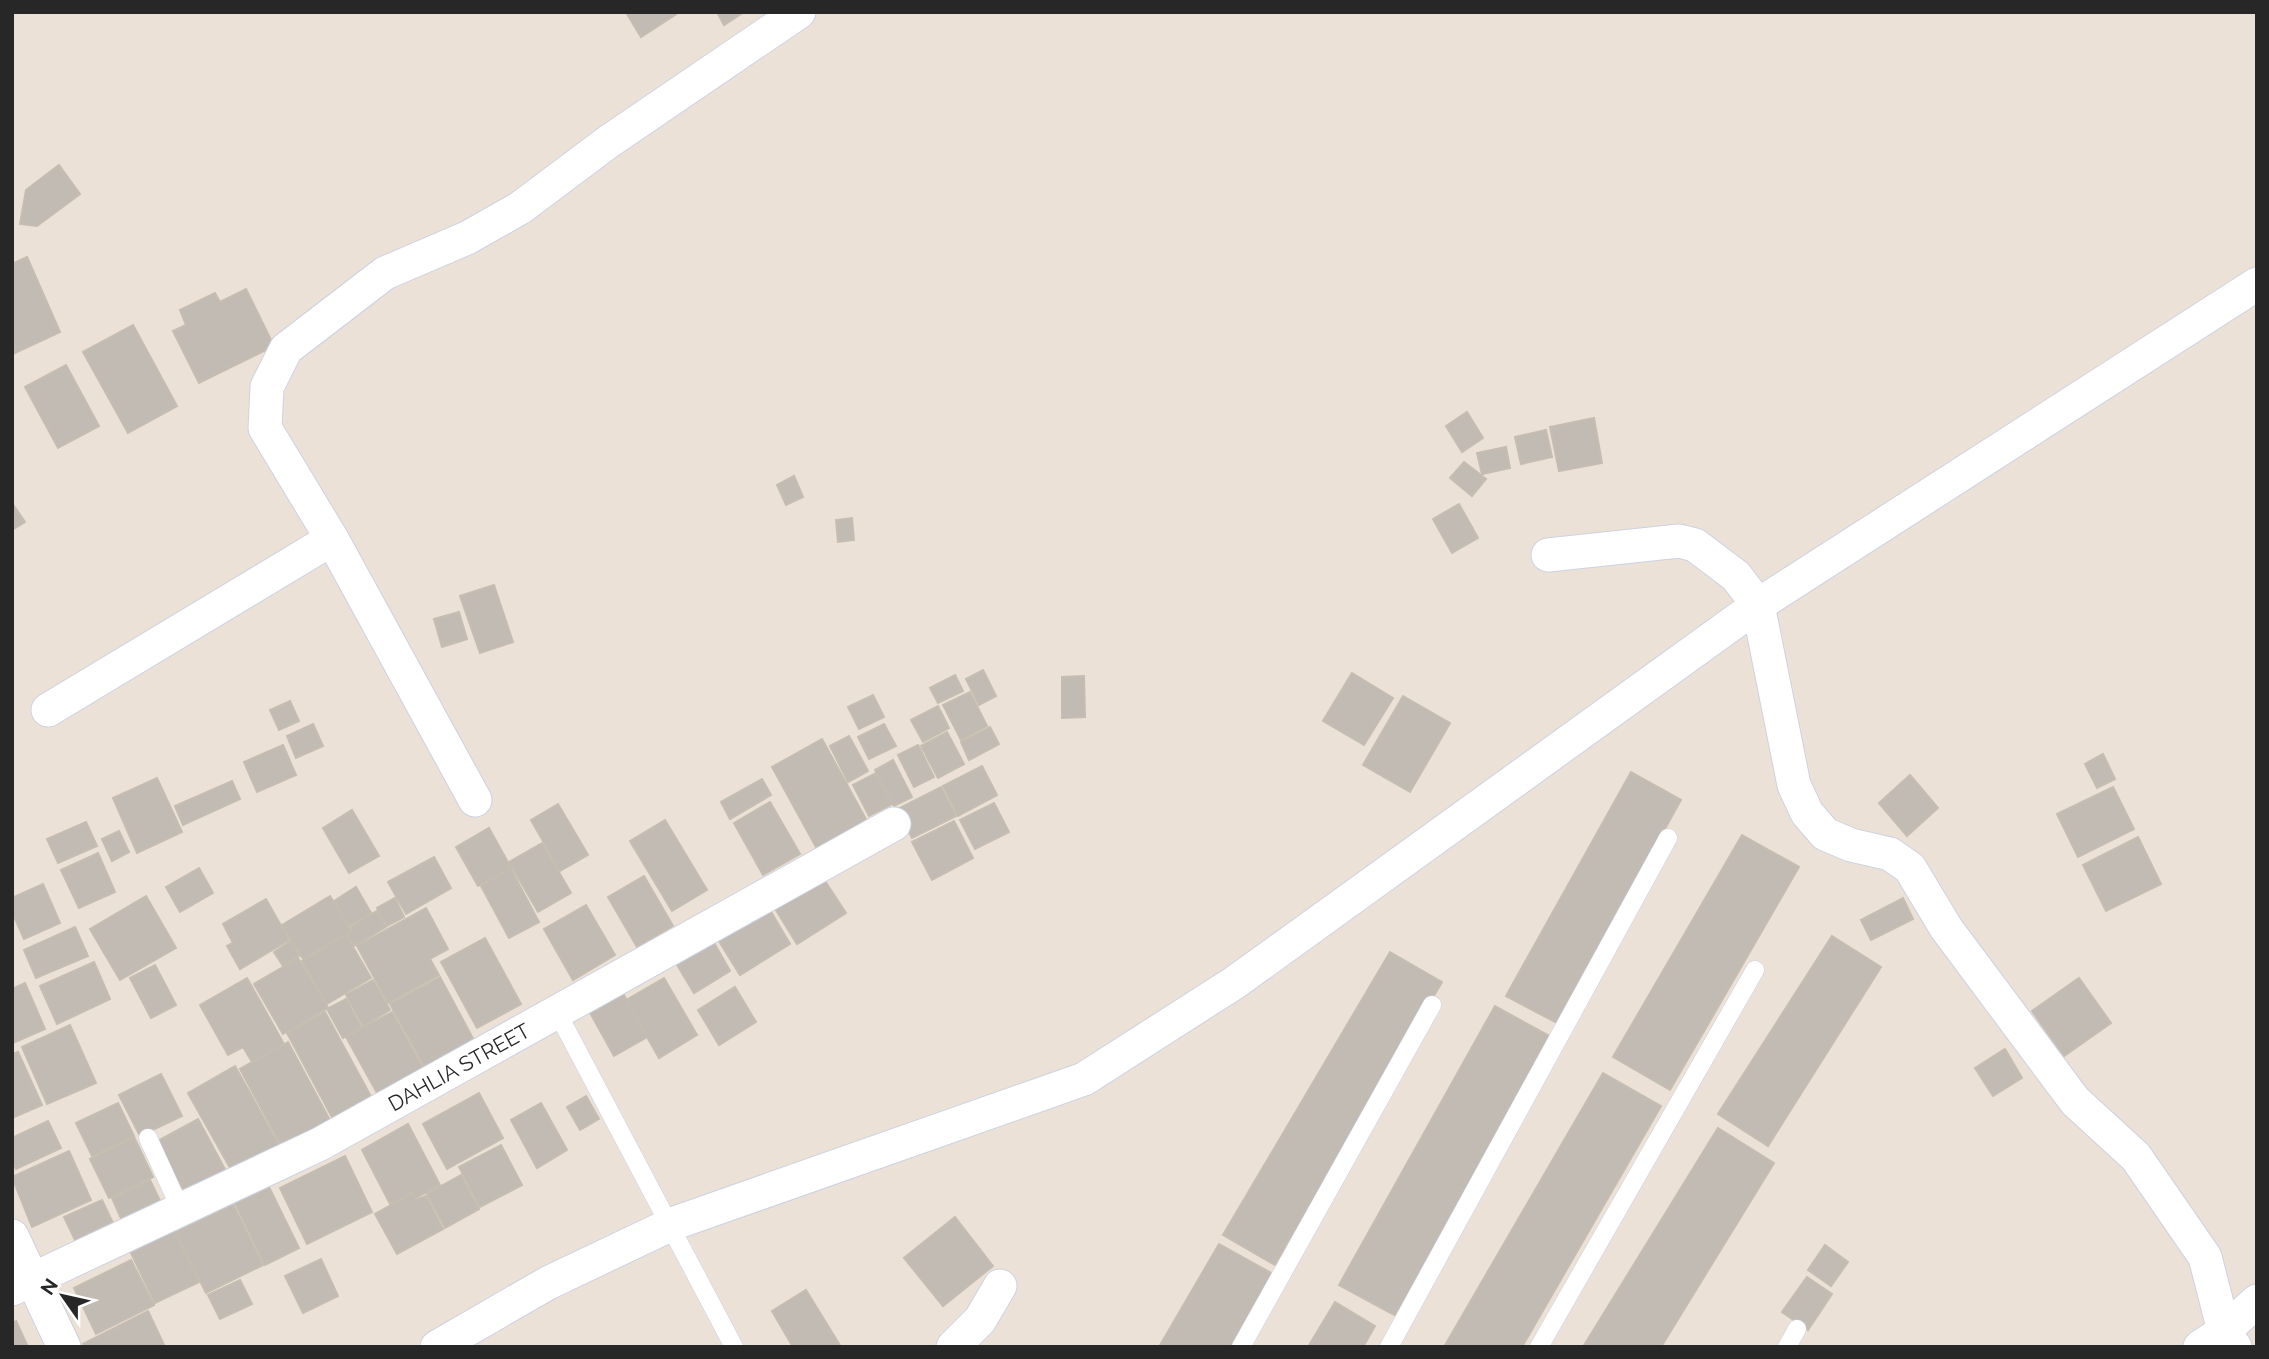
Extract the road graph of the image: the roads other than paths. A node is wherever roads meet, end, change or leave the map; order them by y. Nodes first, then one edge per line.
1 (799, 12) edge
2 (2257, 284) edge
3 (332, 540) junction
4 (1548, 555) dead end
5 (1758, 605) junction
6 (48, 710) dead end
7 (475, 800) dead end
8 (894, 824) dead end
9 (1668, 838) dead end
10 (1755, 970) dead end
11 (1432, 1005) dead end
12 (557, 1012) junction
13 (148, 1138) dead end
14 (181, 1210) junction
15 (672, 1224) junction
16 (12, 1236) edge
17 (22, 1285) edge
18 (1000, 1286) dead end
19 (2257, 1301) edge
20 (1797, 1329) dead end
21 (2220, 1342) edge
22 (64, 1347) edge
23 (437, 1347) edge
24 (734, 1347) edge
25 (953, 1347) edge
26 (1241, 1347) edge
27 (1389, 1347) edge
28 (1539, 1347) edge
29 (1787, 1347) edge

1 - 3 street
2 - 5 street
3 - 6 street
3 - 7 street
4 - 5 street
5 - 15 street
5 - 21 street
8 - 12 street, DAHLIA STREET
9 - 27 lane
10 - 28 lane
11 - 26 lane
12 - 14 street, DAHLIA STREET
12 - 15 lane
13 - 14 lane
14 - 17 street, DAHLIA STREET
15 - 23 street
15 - 24 lane
16 - 17 street
17 - 22 street
18 - 25 street
19 - 21 street
20 - 29 lane

